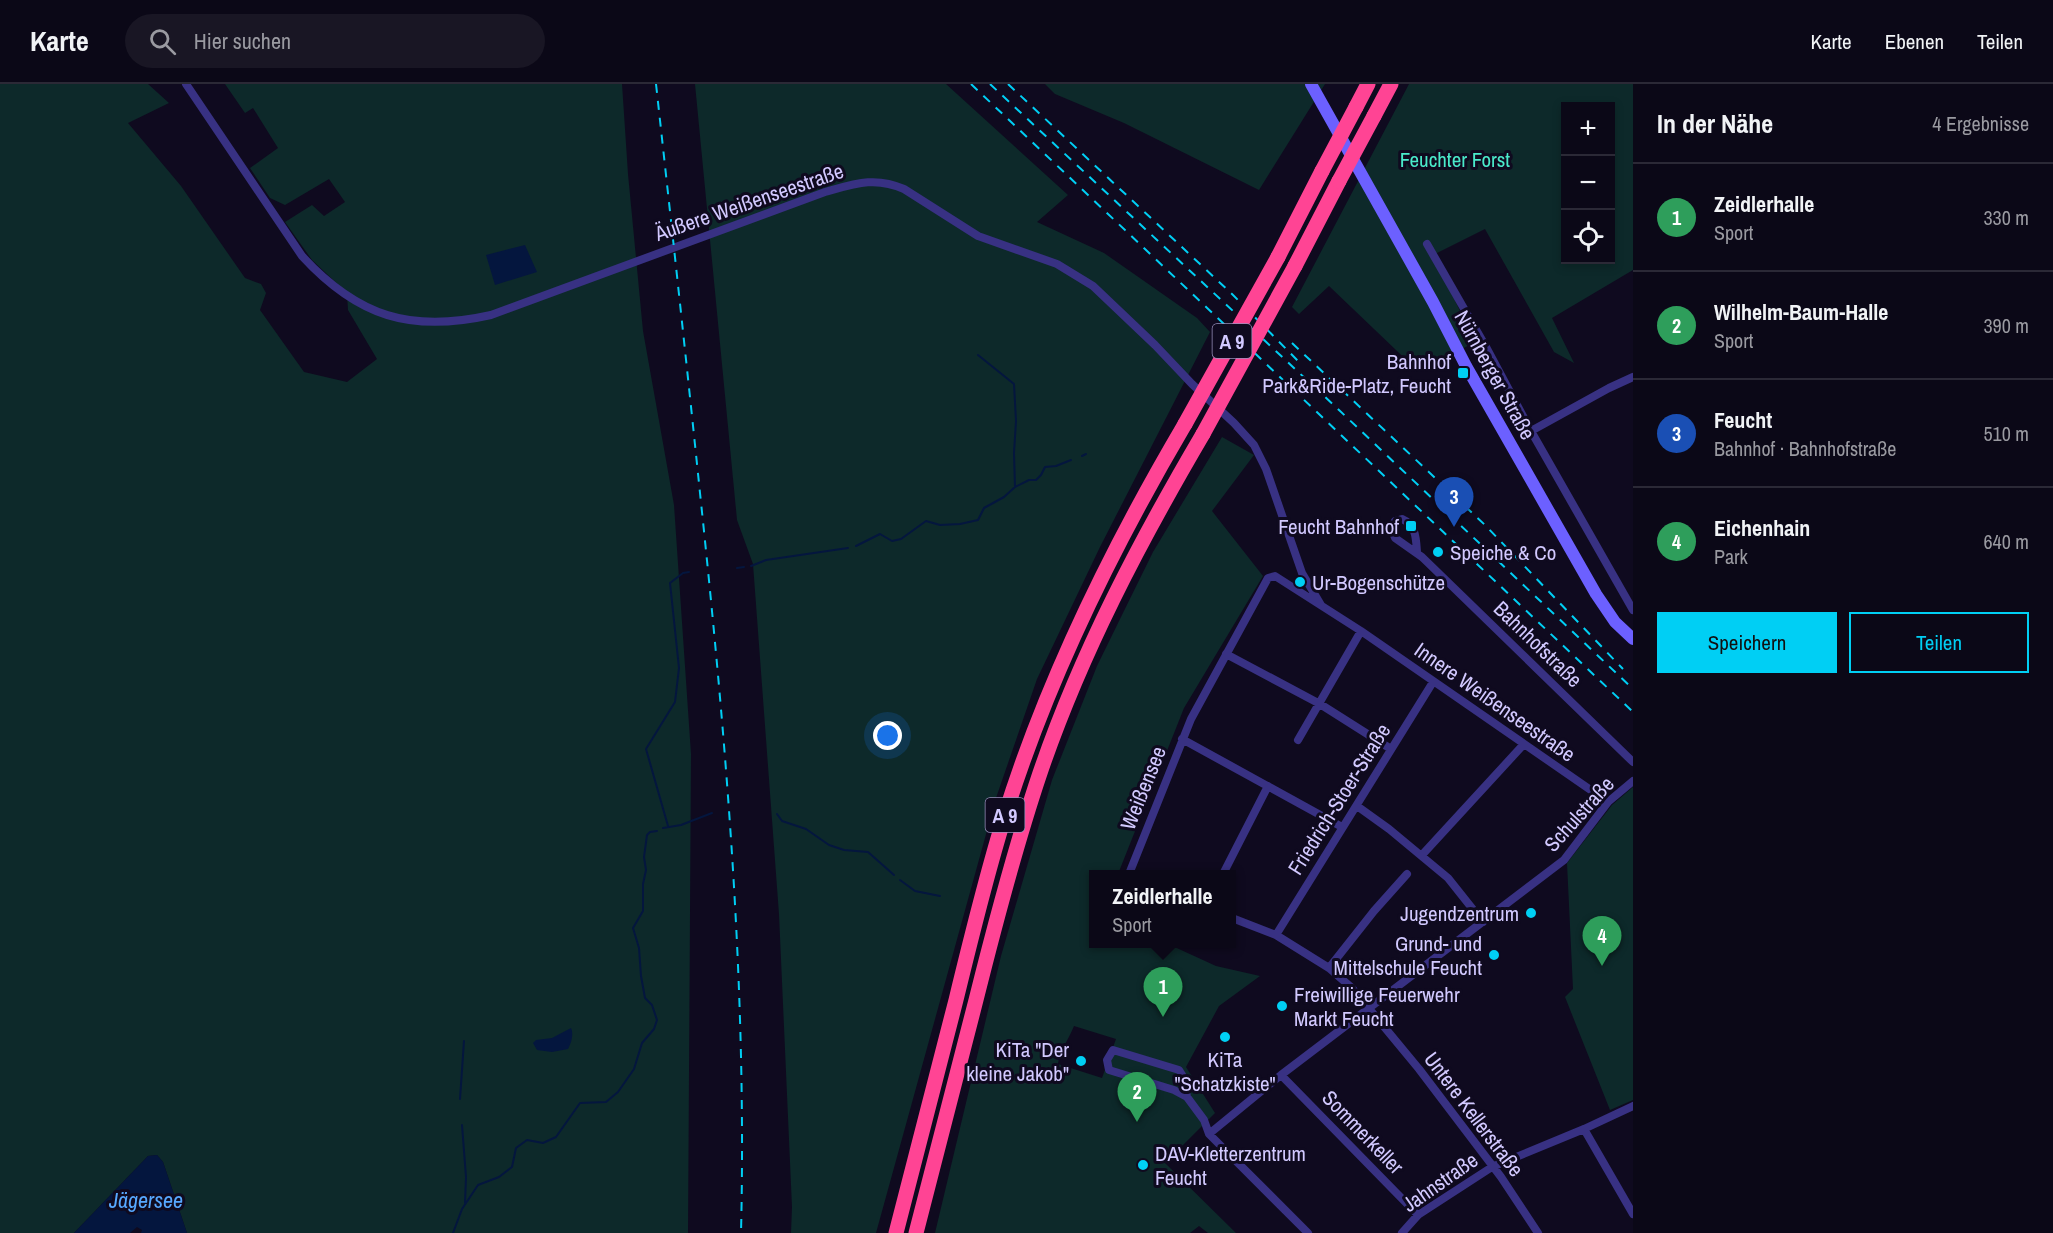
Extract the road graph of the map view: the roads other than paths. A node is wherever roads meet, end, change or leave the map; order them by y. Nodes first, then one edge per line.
1 (186, 84) edge
2 (1311, 84) edge
3 (1368, 84) edge
4 (1391, 84) edge
5 (1427, 244) dead end
6 (1632, 379) edge
7 (1531, 431) junction
8 (1418, 552) dead end
9 (1321, 605) junction
10 (1633, 610) edge
11 (1361, 631) junction
12 (1633, 639) edge
13 (1226, 654) junction
14 (1433, 682) junction
15 (1320, 704) junction
16 (1182, 739) junction
17 (1298, 740) dead end
18 (1524, 744) junction
19 (1391, 748) junction
20 (1633, 762) edge
21 (1633, 781) edge
22 (1268, 786) junction
23 (1608, 802) junction
24 (1357, 806) junction
25 (1342, 827) junction
26 (1422, 855) junction
27 (1131, 870) edge
28 (1225, 870) edge
29 (1407, 874) dead end
30 (1236, 920) edge
31 (1483, 922) junction
32 (1276, 935) junction
33 (1329, 968) junction
34 (1370, 1008) junction
35 (1281, 1075) junction
36 (1187, 1097) junction
37 (1633, 1106) edge
38 (1584, 1129) junction
39 (1209, 1134) junction
40 (1492, 1167) junction
41 (1633, 1214) edge
42 (1418, 1215) junction
43 (896, 1233) edge
44 (916, 1233) edge
45 (1308, 1233) edge
46 (1402, 1233) edge
47 (1538, 1233) edge

1 - 9 street, Äußere Weißenseestraße
2 - 12 main road, Nürnberger Straße
3 - 43 highway, A 9, bridge
4 - 44 highway, A 9, bridge
5 - 7 street
6 - 7 street
7 - 10 street
8 - 20 street, Bahnhofstraße
9 - 11 street, Innere Weißenseestraße
9 - 13 street, Innere Weißenseestraße
11 - 14 street, Innere Weißenseestraße
11 - 15 street
13 - 15 street
13 - 16 street, Innere Weißenseestraße
14 - 18 street, Innere Weißenseestraße
14 - 19 street, Friedrich-Stoer-Straße
15 - 17 street
15 - 19 street
16 - 22 street, Weißensee
16 - 27 street, Weißensee
18 - 23 street, Innere Weißenseestraße
18 - 26 street
19 - 24 street, Friedrich-Stoer-Straße
21 - 23 street, Schulstraße
22 - 25 street, Weißensee
22 - 28 street
23 - 31 street, Schulstraße
24 - 25 street, Friedrich-Stoer-Straße
24 - 26 street
25 - 32 street, Friedrich-Stoer-Straße
26 - 31 street
29 - 33 street
30 - 32 street
31 - 34 street, Schulstraße
32 - 33 street, Untere Kellerstraße
33 - 34 street, Untere Kellerstraße
34 - 35 street, Schulstraße
34 - 40 street, Untere Kellerstraße
35 - 39 street, Schulstraße
35 - 42 street, Sommerkeller
36 - 36 street
36 - 39 street
37 - 38 street, Jahnstraße
38 - 40 street, Jahnstraße
38 - 41 street
39 - 45 street
40 - 42 street, Jahnstraße
40 - 47 street, Untere Kellerstraße
42 - 46 street, Jahnstraße

